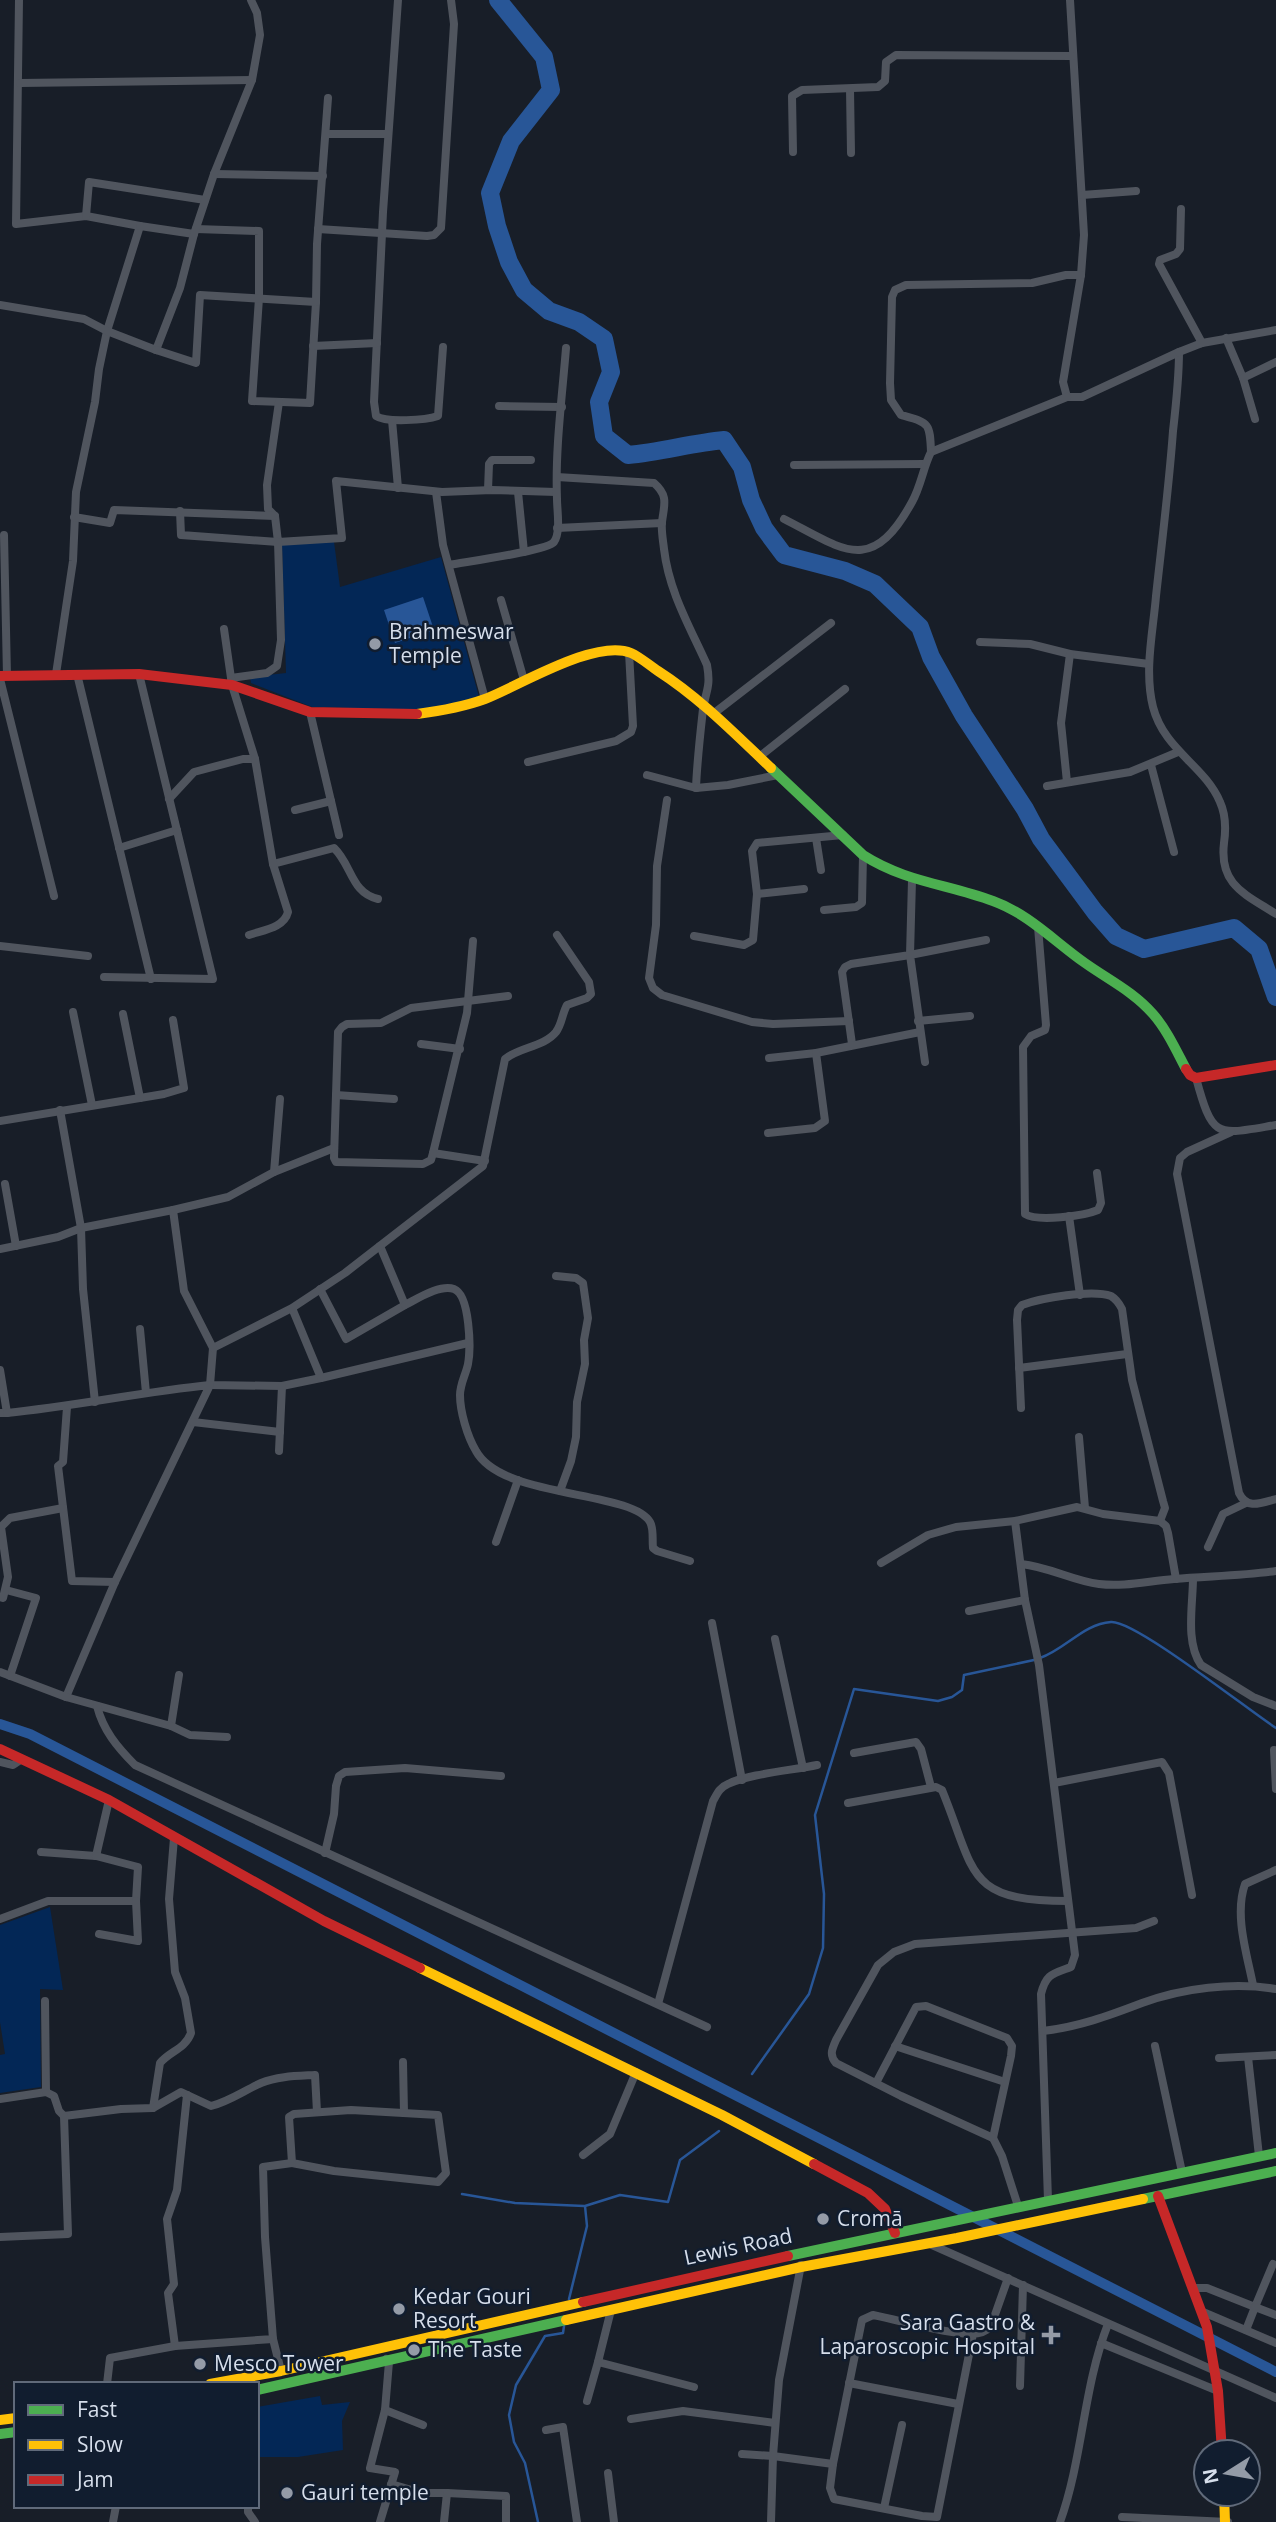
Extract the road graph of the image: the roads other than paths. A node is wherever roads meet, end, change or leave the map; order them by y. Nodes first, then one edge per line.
1 (19, 0) edge
2 (251, 0) edge
3 (398, 0) edge
4 (451, 0) edge
5 (1070, 0) edge
6 (1073, 56) junction
7 (252, 80) junction
8 (20, 83) junction
9 (850, 89) junction
10 (328, 98) dead end
11 (326, 134) junction
12 (388, 134) junction
13 (793, 152) dead end
14 (851, 153) dead end
15 (214, 174) junction
16 (323, 176) junction
17 (1136, 191) dead end
18 (1082, 195) junction
19 (205, 200) junction
20 (1181, 209) dead end
21 (86, 216) junction
22 (140, 226) junction
23 (318, 229) junction
24 (195, 232) junction
25 (382, 232) junction
26 (1081, 275) junction
27 (259, 298) junction
28 (316, 302) junction
29 (0, 305) edge
30 (1276, 330) edge
31 (107, 331) junction
32 (1226, 338) junction
33 (377, 343) junction
34 (1202, 343) junction
35 (313, 346) junction
36 (443, 347) dead end
37 (566, 348) dead end
38 (156, 350) junction
39 (1179, 352) junction
40 (1276, 362) edge
41 (1243, 378) junction
42 (1067, 397) junction
43 (279, 402) junction
44 (499, 406) dead end
45 (562, 407) junction
46 (1255, 419) dead end
47 (392, 420) junction
48 (931, 452) junction
49 (531, 460) dead end
50 (924, 464) junction
51 (794, 465) dead end
52 (557, 477) junction
53 (398, 488) junction
54 (488, 490) junction
55 (436, 492) junction
56 (518, 492) junction
57 (556, 492) junction
58 (180, 511) junction
59 (275, 516) junction
60 (74, 517) junction
61 (784, 519) dead end
62 (662, 523) junction
63 (557, 528) junction
64 (4, 535) dead end
65 (278, 542) junction
66 (524, 552) junction
67 (449, 565) junction
68 (501, 600) dead end
69 (831, 623) dead end
70 (224, 629) dead end
71 (980, 642) dead end
72 (629, 652) junction
73 (1070, 654) junction
74 (1149, 664) junction
75 (56, 674) junction
76 (78, 674) junction
77 (139, 674) junction
78 (2, 677) edge
79 (524, 680) junction
80 (232, 682) junction
81 (845, 690) dead end
82 (485, 699) junction
83 (704, 705) junction
84 (310, 712) junction
85 (713, 713) junction
86 (1178, 752) junction
87 (759, 757) junction
88 (255, 759) junction
89 (528, 762) dead end
90 (1151, 765) junction
91 (647, 775) dead end
92 (778, 775) junction
93 (1067, 782) junction
94 (1046, 786) dead end
95 (696, 788) junction
96 (169, 799) junction
97 (667, 800) dead end
98 (331, 802) junction
99 (295, 810) dead end
100 (177, 830) junction
101 (339, 835) dead end
102 (843, 835) junction
103 (816, 838) junction
104 (119, 848) junction
105 (1174, 852) dead end
106 (863, 855) junction
107 (273, 864) junction
108 (821, 870) dead end
109 (912, 880) junction
110 (804, 889) dead end
111 (757, 894) junction
112 (54, 896) dead end
113 (378, 900) dead end
114 (824, 910) dead end
115 (1276, 914) edge
116 (1038, 928) junction
117 (249, 935) dead end
118 (557, 935) dead end
119 (694, 936) dead end
120 (986, 940) dead end
121 (474, 941) dead end
122 (0, 946) edge
123 (910, 955) junction
124 (88, 956) dead end
125 (104, 977) dead end
126 (151, 979) junction
127 (508, 996) dead end
128 (468, 1000) junction
129 (73, 1012) dead end
130 (123, 1014) dead end
131 (970, 1016) dead end
132 (173, 1020) dead end
133 (849, 1021) junction
134 (918, 1021) junction
135 (920, 1032) junction
136 (421, 1044) dead end
137 (852, 1044) junction
138 (460, 1049) junction
139 (816, 1053) junction
140 (769, 1058) dead end
141 (925, 1062) dead end
142 (1276, 1065) edge
143 (1196, 1078) junction
144 (336, 1095) junction
145 (140, 1098) junction
146 (280, 1099) dead end
147 (394, 1099) dead end
148 (92, 1105) junction
149 (61, 1110) junction
150 (0, 1121) edge
151 (1276, 1125) edge
152 (1231, 1132) junction
153 (768, 1133) dead end
154 (334, 1148) junction
155 (433, 1153) junction
156 (485, 1161) junction
157 (274, 1172) junction
158 (1097, 1173) dead end
159 (5, 1184) dead end
160 (173, 1210) junction
161 (1069, 1216) junction
162 (81, 1228) junction
163 (16, 1246) junction
164 (380, 1246) junction
165 (0, 1249) edge
166 (556, 1276) dead end
167 (320, 1289) junction
168 (1080, 1295) junction
169 (405, 1305) junction
170 (292, 1308) junction
171 (140, 1329) dead end
172 (468, 1343) junction
173 (213, 1348) junction
174 (1127, 1354) junction
175 (1018, 1368) junction
176 (0, 1370) edge
177 (321, 1378) junction
178 (210, 1385) junction
179 (282, 1386) junction
180 (146, 1393) junction
181 (95, 1402) junction
182 (67, 1407) junction
183 (1021, 1408) dead end
184 (3, 1413) edge
185 (192, 1422) junction
186 (280, 1433) junction
187 (1079, 1437) dead end
188 (279, 1451) dead end
189 (519, 1480) junction
190 (560, 1491) junction
191 (1276, 1499) edge
192 (1246, 1503) junction
193 (63, 1508) junction
194 (1085, 1508) junction
195 (1015, 1521) junction
196 (1160, 1521) junction
197 (496, 1542) dead end
198 (1208, 1546) dead end
199 (690, 1561) dead end
200 (881, 1563) dead end
201 (1021, 1564) junction
202 (1276, 1571) edge
203 (1194, 1578) junction
204 (1176, 1579) junction
205 (115, 1582) junction
206 (3, 1593) edge
207 (1025, 1600) junction
208 (969, 1611) dead end
209 (712, 1623) dead end
210 (775, 1639) dead end
211 (0, 1672) edge
212 (179, 1675) dead end
213 (10, 1676) junction
214 (66, 1697) junction
215 (96, 1706) junction
216 (1276, 1706) edge
217 (171, 1726) junction
218 (227, 1737) dead end
219 (0, 1749) edge
220 (1274, 1750) dead end
221 (854, 1753) dead end
222 (22, 1759) junction
223 (0, 1762) edge
224 (817, 1765) dead end
225 (803, 1768) junction
226 (501, 1776) dead end
227 (742, 1780) junction
228 (1054, 1783) junction
229 (931, 1787) junction
230 (1276, 1789) edge
231 (109, 1800) junction
232 (848, 1803) dead end
233 (174, 1838) junction
234 (41, 1852) dead end
235 (325, 1853) junction
236 (96, 1856) junction
237 (1276, 1870) edge
238 (1192, 1895) dead end
239 (136, 1901) junction
240 (1069, 1901) junction
241 (0, 1919) edge
242 (1154, 1921) dead end
243 (1073, 1932) junction
244 (99, 1934) dead end
245 (1253, 1985) junction
246 (1276, 1989) edge
247 (45, 2001) dead end
248 (658, 2004) junction
249 (707, 2027) dead end
250 (1042, 2031) junction
251 (895, 2046) junction
252 (1155, 2046) dead end
253 (1276, 2055) edge
254 (1248, 2057) junction
255 (1219, 2058) dead end
256 (403, 2062) dead end
257 (636, 2073) junction
258 (1005, 2082) junction
259 (876, 2083) junction
260 (46, 2092) junction
261 (187, 2095) junction
262 (0, 2099) edge
263 (152, 2108) junction
264 (317, 2112) junction
265 (404, 2113) junction
266 (64, 2116) junction
267 (993, 2138) junction
268 (1276, 2153) edge
269 (583, 2155) dead end
270 (1259, 2156) junction
271 (292, 2163) junction
272 (1276, 2171) edge
273 (1182, 2172) junction
274 (1154, 2178) junction
275 (1158, 2196) junction
276 (1048, 2200) junction
277 (1018, 2206) junction
278 (895, 2234) junction
279 (0, 2237) edge
280 (929, 2244) junction
281 (800, 2254) junction
282 (1273, 2264) dead end
283 (802, 2267) junction
284 (1008, 2278) junction
285 (1023, 2285) junction
286 (1194, 2288) junction
287 (1255, 2307) junction
288 (611, 2309) junction
289 (1203, 2312) junction
290 (1276, 2315) edge
291 (1108, 2324) junction
292 (1246, 2330) junction
293 (973, 2334) junction
294 (273, 2339) junction
295 (1101, 2343) junction
296 (1276, 2343) edge
297 (175, 2346) junction
298 (378, 2349) junction
299 (388, 2361) junction
300 (598, 2362) junction
301 (1215, 2370) junction
302 (281, 2371) junction
303 (107, 2382) edge
304 (221, 2382) edge
305 (849, 2383) junction
306 (1020, 2386) dead end
307 (694, 2387) dead end
308 (259, 2390) edge
309 (1218, 2391) junction
310 (1276, 2398) edge
311 (587, 2401) dead end
312 (958, 2404) junction
313 (385, 2410) junction
314 (631, 2419) dead end
315 (775, 2423) junction
316 (423, 2425) dead end
317 (902, 2425) dead end
318 (546, 2430) dead end
319 (1221, 2438) edge
320 (742, 2454) dead end
321 (773, 2456) junction
322 (833, 2465) junction
323 (608, 2473) dead end
324 (391, 2484) junction
325 (447, 2493) junction
326 (884, 2508) junction
327 (1122, 2517) dead end
328 (447, 2521) edge
329 (380, 2522) edge
330 (506, 2522) edge
331 (578, 2522) edge
332 (614, 2522) edge
333 (771, 2522) edge
334 (1060, 2522) edge
335 (1226, 2522) edge

1 - 8 street
2 - 7 street
3 - 12 street
4 - 25 street
5 - 6 street
6 - 9 street
6 - 18 street
7 - 8 street
7 - 15 street
8 - 21 street
9 - 13 street
9 - 14 street
10 - 11 street
11 - 12 street
11 - 16 street
12 - 25 street
15 - 16 street
15 - 19 street
16 - 23 street
17 - 18 street
18 - 26 street
19 - 21 street
19 - 24 street
20 - 34 street
21 - 22 street
22 - 24 street
22 - 31 street
23 - 25 street
23 - 28 street
24 - 27 street
24 - 38 street
25 - 33 street
26 - 42 street
26 - 48 street
27 - 28 street
27 - 38 street
27 - 43 street
28 - 35 street
29 - 31 street
30 - 32 street
31 - 38 street
31 - 60 street
32 - 34 street
32 - 41 street
33 - 35 street
33 - 47 street
34 - 39 street
35 - 43 street
36 - 47 street
37 - 45 street
39 - 42 street
39 - 74 street
40 - 41 street
41 - 46 street
42 - 48 street
43 - 59 street
44 - 45 street
45 - 52 street
47 - 53 street
48 - 50 street
49 - 54 street
50 - 51 street
50 - 61 street
52 - 57 street
52 - 62 street
53 - 55 street
53 - 65 street
54 - 55 street
54 - 56 street
55 - 67 street
56 - 57 street
56 - 66 street
57 - 63 street
58 - 59 street
58 - 60 street
58 - 65 street
59 - 65 street
60 - 75 street
62 - 63 street
62 - 83 street
63 - 66 street
64 - 78 street
65 - 80 street
66 - 67 street
67 - 82 street
68 - 79 street
69 - 85 street
70 - 80 street
71 - 73 street
72 - 79 street
72 - 83 street
72 - 89 street
73 - 74 street
73 - 93 street
74 - 86 street
75 - 76 street
75 - 78 street
76 - 77 street
76 - 104 street
77 - 80 street
77 - 96 street
78 - 112 street
79 - 82 street
80 - 84 street
80 - 88 street
81 - 87 street
82 - 84 street
83 - 85 street
83 - 95 street
84 - 98 street
85 - 87 street
86 - 90 street
86 - 115 street
87 - 92 street
88 - 96 street
88 - 107 street
90 - 93 street
90 - 105 street
91 - 95 street
92 - 95 street
92 - 102 street
93 - 94 street
96 - 100 street
97 - 133 street
98 - 99 street
98 - 101 street
100 - 104 street
100 - 126 street
102 - 103 street
102 - 106 street
103 - 108 street
103 - 111 street
104 - 126 street
106 - 109 street
106 - 114 street
107 - 113 street
107 - 117 street
109 - 116 street
109 - 123 street
110 - 111 street
111 - 119 street
116 - 143 street
116 - 161 street
118 - 156 street
120 - 123 street
121 - 128 street
122 - 124 street
123 - 133 street
123 - 134 street
125 - 126 street
127 - 128 street
128 - 138 street
128 - 144 street
129 - 148 street
130 - 145 street
131 - 134 street
132 - 145 street
133 - 137 street
134 - 135 street
135 - 137 street
135 - 141 street
136 - 138 street
137 - 139 street
138 - 155 street
139 - 140 street
139 - 153 street
142 - 143 street
143 - 152 street
144 - 147 street
144 - 154 street
145 - 148 street
146 - 157 street
148 - 149 street
149 - 150 street
149 - 162 street
151 - 152 street
152 - 192 street
154 - 155 street
154 - 157 street
155 - 156 street
156 - 164 street
157 - 160 street
158 - 161 street
159 - 163 street
160 - 162 street
160 - 173 street
161 - 168 street
162 - 163 street
162 - 181 street
163 - 165 street
164 - 167 street
164 - 169 street
166 - 190 street
167 - 169 street
167 - 170 street
168 - 174 street
168 - 175 street
169 - 172 street
170 - 173 street
170 - 177 street
171 - 180 street
172 - 177 street
172 - 189 street
173 - 178 street
174 - 175 street
174 - 196 street
175 - 183 street
176 - 184 street
177 - 179 street
178 - 179 street
178 - 180 street
178 - 185 street
179 - 186 street
180 - 181 street
181 - 182 street
182 - 184 street
182 - 193 street
185 - 186 street
185 - 205 street
186 - 188 street
187 - 194 street
189 - 190 street
189 - 197 street
190 - 199 street
191 - 192 street
192 - 198 street
193 - 205 street
193 - 206 street
194 - 195 street
194 - 196 street
195 - 200 street
195 - 201 street
196 - 204 street
201 - 204 street
201 - 207 street
202 - 203 street
203 - 204 street
203 - 216 street
205 - 214 street
206 - 213 street
207 - 208 street
207 - 228 street
209 - 227 street
210 - 225 street
211 - 213 street
212 - 217 street
213 - 214 street
214 - 215 street
215 - 217 street
215 - 235 street
217 - 218 street
219 - 222 street
220 - 230 street
221 - 229 street
222 - 223 street
222 - 231 street
224 - 225 street
225 - 227 street
226 - 235 street
227 - 248 street
228 - 238 street
228 - 240 street
229 - 232 street
229 - 240 street
231 - 233 street
231 - 236 street
233 - 257 street
233 - 263 street
234 - 236 street
235 - 248 street
236 - 239 street
237 - 245 street
239 - 241 street
239 - 244 street
240 - 243 street
242 - 243 street
243 - 250 street
243 - 259 street
245 - 246 street
245 - 250 street
247 - 260 street
248 - 249 street
250 - 276 street
251 - 258 street
251 - 258 street
251 - 259 street
252 - 273 street
253 - 254 street
254 - 255 street
254 - 270 street
256 - 265 street
257 - 269 street
257 - 278 street
258 - 267 street
259 - 267 street
260 - 262 street
260 - 266 street
261 - 263 street
261 - 264 street
261 - 297 street
263 - 266 street
264 - 265 street
264 - 271 street
265 - 271 street
266 - 279 street
267 - 277 street
268 - 270 street, Lewis Road
270 - 273 street, Lewis Road
271 - 294 street
272 - 275 street, Lewis Road
273 - 274 street, Lewis Road
274 - 275 street
274 - 276 street, Lewis Road
275 - 280 street, Lewis Road
275 - 286 street
276 - 277 street, Lewis Road
277 - 278 street, Lewis Road
278 - 281 street, Lewis Road
280 - 283 street, Lewis Road
280 - 284 street
281 - 283 street
281 - 298 street, Lewis Road
282 - 287 street
283 - 288 street, Lewis Road
283 - 315 street
284 - 285 street
284 - 293 street
285 - 291 street
285 - 306 street
286 - 287 street
286 - 289 street
287 - 290 street
287 - 292 street
288 - 299 street, Lewis Road
288 - 300 street
289 - 292 street
289 - 301 street
291 - 295 street
291 - 301 street
292 - 296 street
293 - 305 street
293 - 312 street
294 - 297 street
294 - 302 street
295 - 309 street
295 - 334 street
297 - 303 street
298 - 299 street
298 - 302 street, Lewis Road
299 - 308 street, Lewis Road
299 - 313 street
300 - 307 street
300 - 311 street
301 - 309 street
301 - 310 street
302 - 304 street, Lewis Road
305 - 312 street
305 - 322 street
309 - 319 street
312 - 326 street
313 - 316 street
313 - 324 street
314 - 315 street
315 - 321 street
317 - 326 street
318 - 331 street
320 - 321 street
321 - 322 street
321 - 333 street
322 - 326 street
323 - 332 street
324 - 325 street
324 - 329 street
325 - 328 street
325 - 330 street
327 - 335 street

